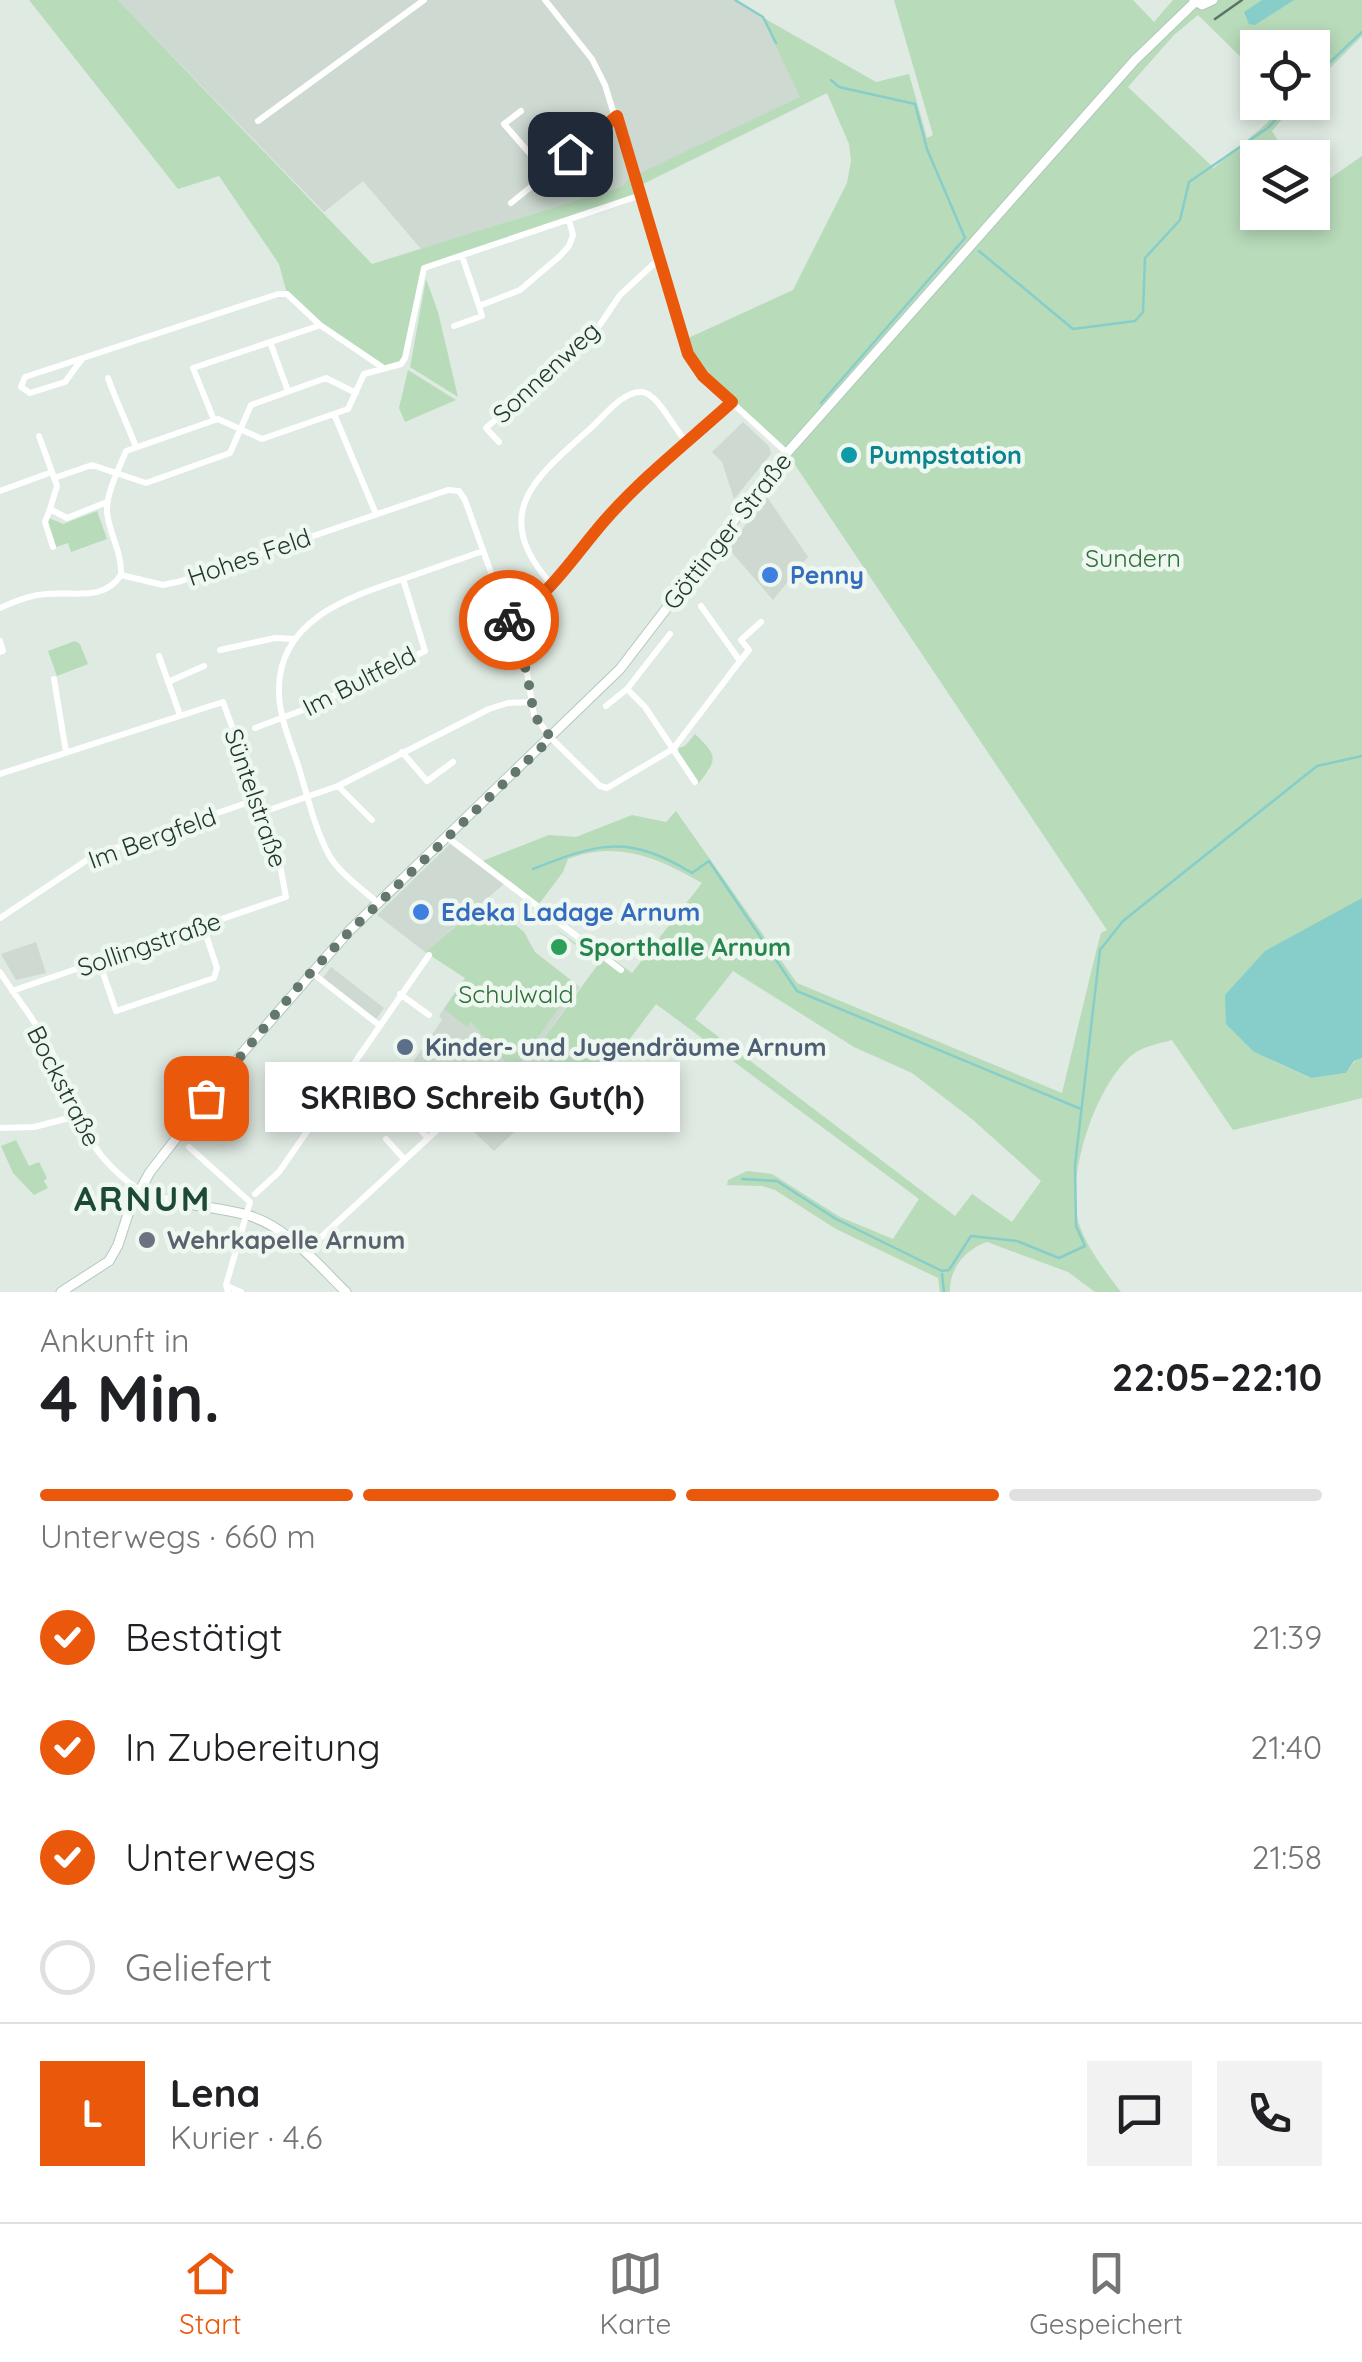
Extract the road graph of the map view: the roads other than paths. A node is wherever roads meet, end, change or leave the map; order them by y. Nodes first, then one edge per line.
1 (424, 0) edge
2 (545, 0) edge
3 (1213, 0) edge
4 (1195, 1) edge
5 (521, 111) dead end
6 (617, 116) junction
7 (258, 120) dead end
8 (546, 172) junction
9 (641, 196) junction
10 (511, 204) dead end
11 (569, 220) junction
12 (462, 256) junction
13 (659, 259) junction
14 (479, 306) junction
15 (320, 325) junction
16 (454, 326) dead end
17 (270, 342) junction
18 (82, 358) junction
19 (383, 368) junction
20 (108, 378) dead end
21 (288, 391) junction
22 (356, 393) junction
23 (732, 402) junction
24 (334, 414) junction
25 (214, 420) junction
26 (240, 430) junction
27 (39, 436) dead end
28 (499, 442) dead end
29 (688, 442) junction
30 (136, 447) junction
31 (787, 453) junction
32 (118, 474) junction
33 (53, 475) junction
34 (0, 490) edge
35 (107, 502) junction
36 (50, 509) junction
37 (376, 514) junction
38 (53, 547) dead end
39 (483, 551) junction
40 (120, 574) junction
41 (403, 578) junction
42 (552, 585) junction
43 (701, 606) dead end
44 (0, 608) edge
45 (508, 621) junction
46 (761, 622) dead end
47 (670, 634) dead end
48 (296, 640) junction
49 (741, 640) junction
50 (0, 641) edge
51 (731, 648) junction
52 (220, 650) dead end
53 (0, 652) edge
54 (159, 656) dead end
55 (740, 661) junction
56 (204, 666) dead end
57 (54, 679) dead end
58 (168, 682) junction
59 (627, 689) junction
60 (531, 702) junction
61 (606, 706) dead end
62 (180, 715) junction
63 (283, 718) junction
64 (255, 728) dead end
65 (551, 738) junction
66 (673, 749) junction
67 (66, 752) junction
68 (402, 752) junction
69 (453, 762) dead end
70 (0, 774) edge
71 (694, 782) dead end
72 (338, 786) junction
73 (308, 796) junction
74 (258, 800) junction
75 (262, 812) junction
76 (372, 820) dead end
77 (447, 837) junction
78 (286, 898) joint
79 (378, 903) junction
80 (0, 918) edge
81 (203, 926) junction
82 (429, 955) dead end
83 (99, 962) junction
84 (622, 970) dead end
85 (0, 972) edge
86 (311, 972) junction
87 (12, 991) junction
88 (400, 994) junction
89 (429, 1015) dead end
90 (379, 1026) junction
91 (398, 1105) dead end
92 (76, 1116) junction
93 (449, 1119) dead end
94 (0, 1128) edge
95 (428, 1138) junction
96 (386, 1139) dead end
97 (189, 1148) dead end
98 (404, 1160) junction
99 (140, 1190) junction
100 (255, 1194) dead end
101 (247, 1215) junction
102 (305, 1252) junction
103 (227, 1288) edge
104 (61, 1292) edge
105 (241, 1292) edge
106 (346, 1292) edge

1 - 7 street
2 - 6 street
3 - 4 street
4 - 31 street, Göttinger Straße
5 - 8 street
6 - 8 street
6 - 9 street
8 - 10 street
9 - 11 street
9 - 13 street
11 - 12 street
11 - 14 street
12 - 14 street
12 - 19 street
13 - 23 street
13 - 28 street, Sonnenweg
14 - 16 street
15 - 17 street
15 - 18 street
15 - 19 street
17 - 21 street
17 - 25 street
18 - 18 street
19 - 22 street
20 - 30 street
21 - 22 street
21 - 26 street
22 - 24 street
23 - 29 street
23 - 31 street
24 - 26 street
24 - 37 street
25 - 26 street
25 - 30 street
26 - 32 street
27 - 33 street
29 - 42 street
29 - 42 street
30 - 32 street
31 - 65 street, Göttinger Straße
32 - 33 street
32 - 35 street
33 - 34 street
33 - 36 street
35 - 36 street
35 - 40 street
36 - 38 street
37 - 39 street, Hohes Feld
37 - 40 street, Hohes Feld
39 - 41 street, Im Bultfeld
39 - 45 street
40 - 44 street
41 - 48 street, Im Bultfeld
41 - 63 street, Im Bultfeld
42 - 45 street
43 - 51 street
45 - 60 street
46 - 49 street
47 - 59 street
48 - 52 street
48 - 63 street, Im Bultfeld
49 - 51 street
49 - 55 street
50 - 53 street
51 - 55 street
54 - 58 street
55 - 66 street
56 - 58 street
57 - 67 street
58 - 62 street
59 - 61 street
59 - 66 street
60 - 65 street
60 - 68 street
62 - 67 street
62 - 74 street, Süntelstraße
63 - 64 street, Im Bultfeld
63 - 73 street, Im Bultfeld
65 - 66 street
65 - 77 street, Göttinger Straße
66 - 71 street
67 - 70 street
68 - 69 street
68 - 72 street
72 - 73 street
72 - 76 street
73 - 75 street
73 - 79 street, Im Bultfeld
74 - 75 street, Süntelstraße
74 - 80 street, Im Bergfeld
75 - 78 street, Süntelstraße
77 - 79 street, Göttinger Straße
77 - 84 street
78 - 81 street, Sollingstraße
79 - 86 street, Göttinger Straße
81 - 83 street, Sollingstraße
81 - 83 street
82 - 88 street
83 - 87 street, Sollingstraße
85 - 87 street, Bockstraße
86 - 90 street
86 - 99 street, Göttinger Straße
87 - 92 street, Bockstraße
88 - 89 street
88 - 90 street
90 - 100 street
91 - 95 street
92 - 94 street
92 - 99 street, Bockstraße
93 - 95 street
95 - 98 street
96 - 98 street
97 - 101 street
98 - 102 street
99 - 101 street
99 - 104 street, Göttinger Straße
101 - 102 street
101 - 103 street
102 - 106 street
103 - 105 street

